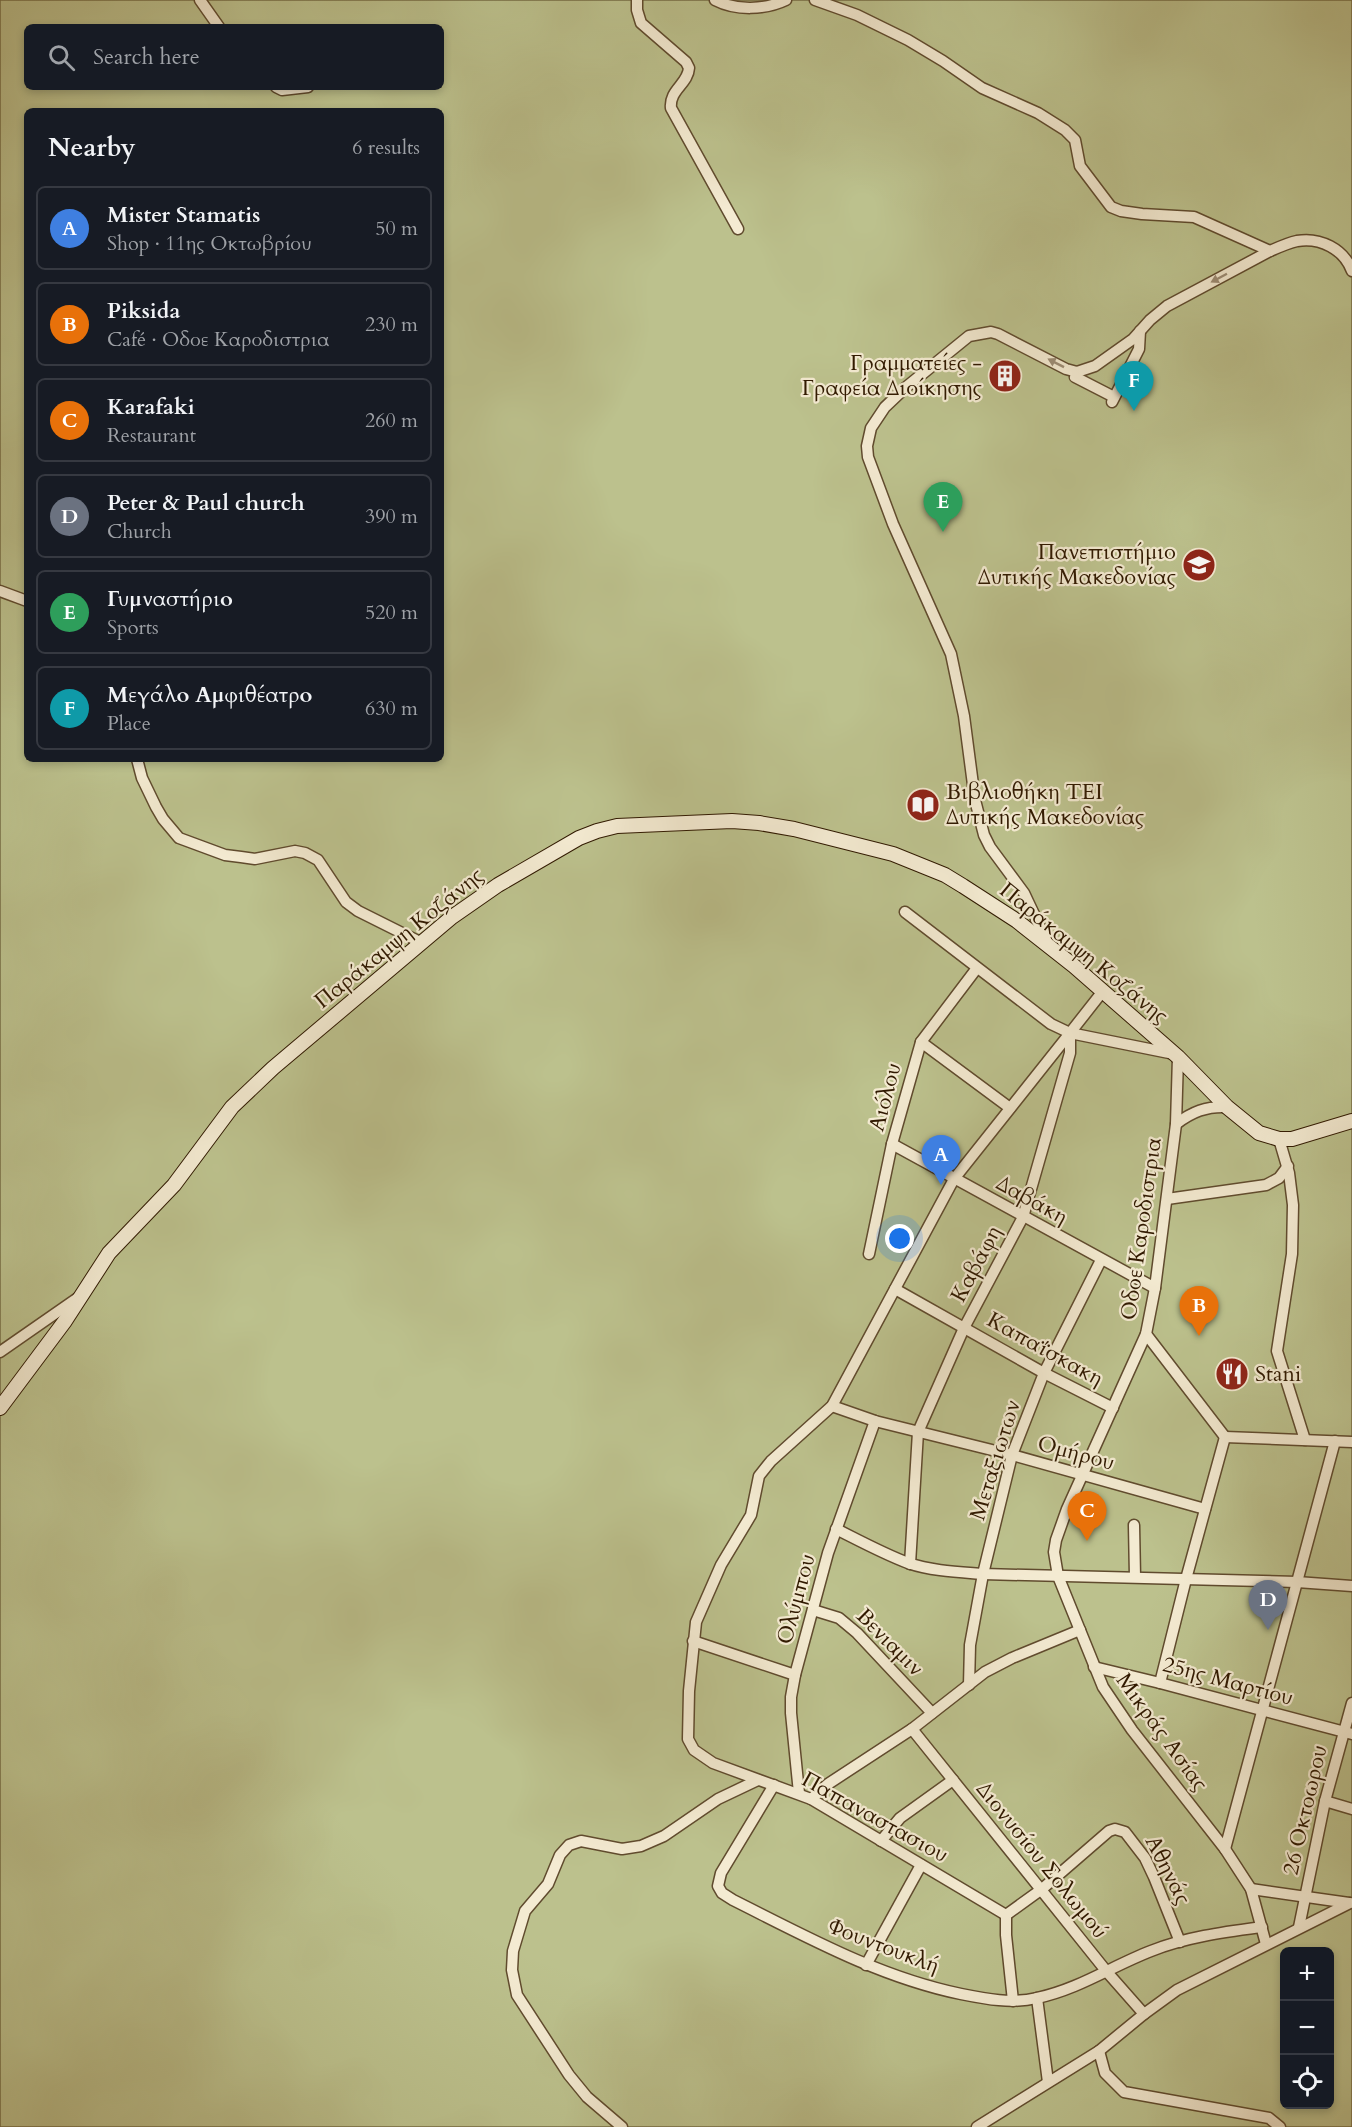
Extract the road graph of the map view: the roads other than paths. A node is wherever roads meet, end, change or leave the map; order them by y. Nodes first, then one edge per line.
1 (200, 0) edge
2 (637, 0) edge
3 (715, 0) edge
4 (786, 0) edge
5 (815, 0) edge
6 (217, 24) edge
7 (738, 229) dead end
8 (1270, 251) junction
9 (1352, 271) edge
10 (1140, 332) junction
11 (1077, 372) junction
12 (0, 591) edge
13 (24, 600) edge
14 (138, 762) edge
15 (905, 912) dead end
16 (422, 943) junction
17 (1049, 945) junction
18 (977, 968) junction
19 (1103, 991) junction
20 (1070, 1033) junction
21 (921, 1042) junction
22 (1176, 1055) junction
23 (1227, 1107) junction
24 (1010, 1108) junction
25 (1352, 1121) edge
26 (1176, 1124) junction
27 (1279, 1139) junction
28 (892, 1144) junction
29 (1288, 1166) junction
30 (954, 1179) junction
31 (1167, 1199) junction
32 (1023, 1216) junction
33 (869, 1254) dead end
34 (1101, 1260) junction
35 (1155, 1288) junction
36 (895, 1289) junction
37 (81, 1296) junction
38 (964, 1328) junction
39 (1146, 1334) junction
40 (0, 1352) edge
41 (1044, 1373) junction
42 (832, 1406) junction
43 (0, 1408) edge
44 (1113, 1408) junction
45 (875, 1421) junction
46 (918, 1432) junction
47 (1225, 1437) junction
48 (1305, 1440) junction
49 (1335, 1441) junction
50 (1352, 1442) edge
51 (1012, 1455) junction
52 (1082, 1474) junction
53 (1205, 1509) junction
54 (1134, 1525) dead end
55 (836, 1529) junction
56 (910, 1564) junction
57 (982, 1574) junction
58 (1058, 1576) junction
59 (1135, 1577) junction
60 (1186, 1579) junction
61 (1297, 1582) junction
62 (1352, 1586) edge
63 (813, 1610) junction
64 (1080, 1630) junction
65 (693, 1641) junction
66 (1094, 1667) junction
67 (795, 1675) junction
68 (1160, 1683) junction
69 (969, 1685) junction
70 (1352, 1703) edge
71 (1263, 1710) junction
72 (932, 1713) junction
73 (912, 1729) junction
74 (1348, 1732) edge
75 (758, 1780) junction
76 (953, 1780) junction
77 (774, 1785) junction
78 (799, 1793) junction
79 (811, 1799) junction
80 (1325, 1802) junction
81 (1352, 1809) edge
82 (881, 1841) junction
83 (1225, 1849) junction
84 (921, 1865) junction
85 (1041, 1889) junction
86 (1251, 1889) junction
87 (1305, 1895) junction
88 (1351, 1903) edge
89 (1006, 1914) junction
90 (1262, 1927) junction
91 (1299, 1927) junction
92 (1180, 1942) junction
93 (1266, 1944) junction
94 (866, 1965) junction
95 (1107, 1972) junction
96 (1037, 1998) junction
97 (1013, 2001) junction
98 (1144, 2014) junction
99 (1100, 2051) junction
100 (1048, 2082) junction
101 (622, 2127) edge
102 (977, 2127) edge
103 (1280, 2127) edge

1 - 6 street
2 - 7 street
3 - 4 street
5 - 8 street
8 - 9 street
8 -> 10 street
10 - 11 street
10 - 11 street
11 -> 17 street
12 - 13 street
14 - 16 street
15 - 18 street
16 - 17 main road, Παράκαμψη Κοζάνης
16 - 37 main road, Παράκαμψη Κοζάνης
17 - 19 main road, Παράκαμψη Κοζάνης
18 - 20 street
18 - 21 street, Αιόλου
19 - 20 street
19 - 22 main road, Παράκαμψη Κοζάνης
20 - 22 street
20 - 24 street
20 - 32 street, Καβάφη
21 - 24 street
21 - 28 street, Αιόλου
22 - 23 main road, Παράκαμψη Κοζάνης
22 - 26 street, Oδοε Καροδιστρια
23 - 26 street, Oδοε Καροδιστρια
23 - 27 main road, Παράκαμψη Κοζάνης
24 - 30 street
25 - 27 main road
26 - 31 street, Oδοε Καροδιστρια
27 - 29 street
28 - 30 street, Δαβάκη
28 - 33 street, Αιόλου
29 - 31 street
29 - 48 street
30 - 32 street, Δαβάκη
30 - 36 street
31 - 35 street, Oδοε Καροδιστρια
32 - 34 street, Δαβάκη
32 - 38 street, Καβάφη
34 - 35 street, Δαβάκη
34 - 41 street, Μεταξιωτων
35 - 39 street, Oδοε Καροδιστρια
36 - 38 street, Καπαΐσκακη
36 - 42 street
37 - 40 street
37 - 43 main road, Παράκαμψη Κοζάνης
38 - 41 street, Καπαΐσκακη
38 - 46 street, Καβάφη
39 - 44 street, Μικράς Ασίας
39 - 47 street, Oδοε Καροδιστρια
41 - 44 street, Καπαΐσκακη
41 - 51 street, Μεταξιωτων
42 - 45 street, Ομήρου
42 - 65 street
44 - 52 street, Μικράς Ασίας
45 - 46 street, Ομήρου
45 - 55 street, Ολύμπου
46 - 51 street, Ομήρου
46 - 56 street, Καβάφη
47 - 48 street
47 - 53 street
48 - 49 street
49 - 50 street
49 - 61 street
51 - 52 street, Ομήρου
51 - 57 street, Μεταξιωτων
52 - 53 street, Ομήρου
52 - 58 street, Μικράς Ασίας
53 - 60 street
54 - 59 street
55 - 56 street
55 - 63 street, Ολύμπου
56 - 57 street
57 - 58 street
57 - 69 street, Μεταξιωτων
58 - 59 street
58 - 64 street, Μικράς Ασίας
59 - 60 street
60 - 61 street
60 - 68 street
61 - 62 street
61 - 71 street
63 - 67 street, Ολύμπου
63 - 72 street, Βενιαμιν
64 - 66 street, Μικράς Ασίας
64 - 69 street
65 - 67 street
65 - 75 street, Παπαναστασιου
66 - 68 street, 25ης Μαρτίου
66 - 83 street, Μικράς Ασίας
67 - 78 street, Ολύμπου
68 - 71 street, 25ης Μαρτίου
69 - 72 street
70 - 74 street, 26 Οκτοωρου
71 - 74 street, 25ης Μαρτίου
71 - 83 street
72 - 73 street
73 - 76 street, Διονυσίου Σολωμού
73 - 79 street
74 - 80 street, 26 Οκτοωρου
75 - 77 street, Παπαναστασιου
75 - 101 street
76 - 82 street
76 - 85 street, Διονυσίου Σολωμού
77 - 78 street, Παπαναστασιου
77 - 94 street, Φουντουκλή
78 - 79 street, Παπαναστασιου
79 - 82 street, Παπαναστασιου
80 - 81 street
80 - 87 street, 26 Οκτοωρου
82 - 84 street, Παπαναστασιου
83 - 86 street, Μικράς Ασίας
84 - 89 street, Παπαναστασιου
84 - 94 street
85 - 89 street
85 - 92 street, Αθηνάς
85 - 95 street, Διονυσίου Σολωμού
86 - 87 street
86 - 90 street, Μικράς Ασίας
87 - 88 street
87 - 91 street, 26 Οκτοωρου
88 - 91 street
89 - 97 street
90 - 92 street, Φουντουκλή
90 - 93 street, Μικράς Ασίας
91 - 93 street
92 - 95 street, Φουντουκλή
93 - 98 street
94 - 97 street, Φουντουκλή
95 - 96 street, Φουντουκλή
95 - 98 street, Διονυσίου Σολωμού
96 - 97 street, Φουντουκλή
96 - 100 street
98 - 99 street
99 - 100 street
99 - 103 street
100 - 102 street

